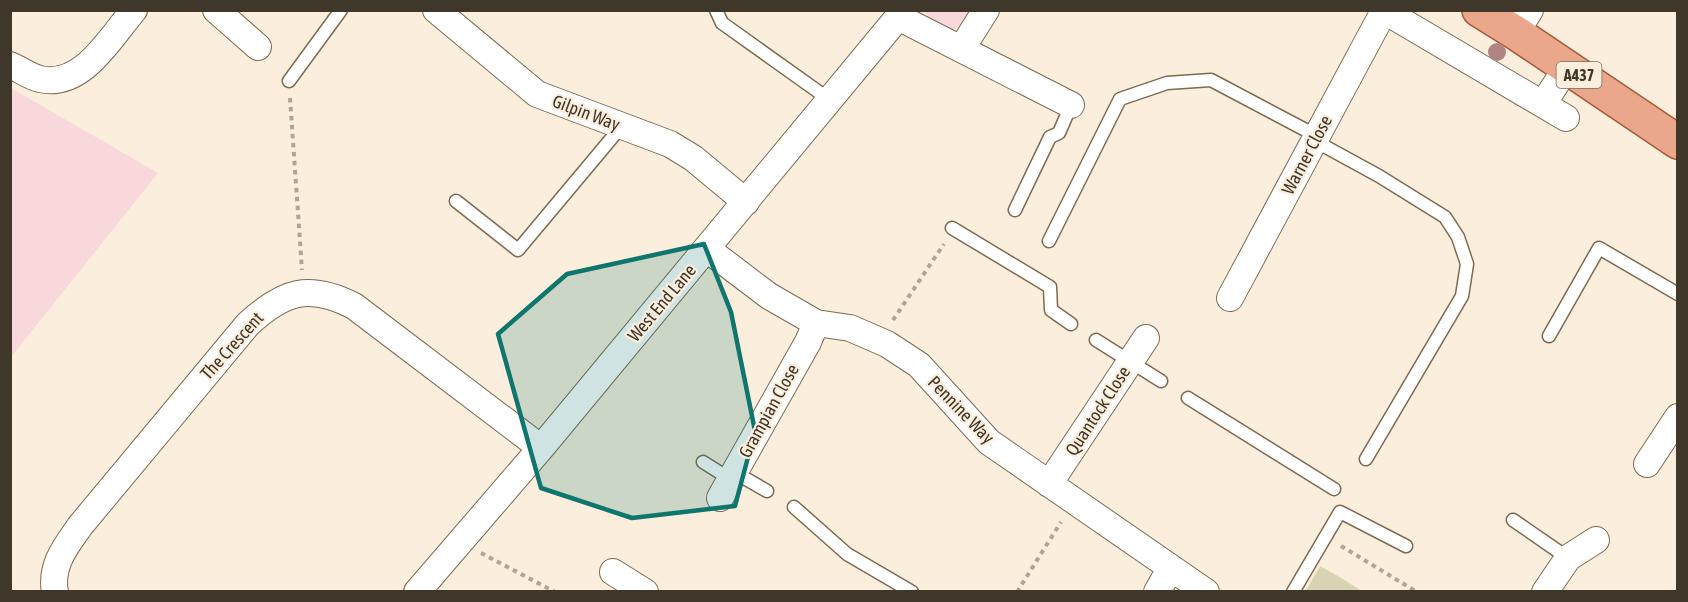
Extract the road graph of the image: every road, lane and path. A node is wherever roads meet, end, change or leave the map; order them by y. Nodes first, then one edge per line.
1 (134, 10) edge
2 (216, 10) edge
3 (341, 10) edge
4 (436, 10) edge
5 (716, 10) edge
6 (986, 10) edge
7 (1479, 10) edge
8 (1384, 11) edge
9 (901, 14) edge
10 (1523, 22) edge
11 (258, 47) dead end
12 (962, 48) junction
13 (10, 64) edge
14 (1567, 66) junction
15 (289, 81) joint
16 (830, 100) junction
17 (1543, 104) junction
18 (1071, 105) joint
19 (1566, 118) dead end
20 (621, 127) junction
21 (1316, 138) junction
22 (1677, 142) edge
23 (456, 201) dead end
24 (746, 202) junction
25 (1015, 210) dead end
26 (955, 230) joint
27 (1049, 241) dead end
28 (707, 249) junction
29 (304, 291) junction
30 (1677, 294) edge
31 (1230, 298) dead end
32 (816, 323) junction
33 (1071, 324) dead end
34 (1549, 336) dead end
35 (1146, 338) dead end
36 (1096, 340) dead end
37 (879, 341) junction
38 (1130, 362) junction
39 (1161, 381) dead end
40 (1188, 398) dead end
41 (1677, 417) edge
42 (541, 448) junction
43 (1366, 459) dead end
44 (703, 462) dead end
45 (1647, 464) dead end
46 (728, 483) junction
47 (1049, 483) junction
48 (1334, 489) dead end
49 (767, 491) dead end
50 (1075, 502) junction
51 (794, 507) dead end
52 (1513, 520) dead end
53 (1331, 540) dead end
54 (1596, 540) dead end
55 (1406, 546) dead end
56 (478, 551) dead end
57 (1568, 558) junction
58 (1170, 569) junction
59 (613, 572) dead end
60 (638, 590) edge
61 (55, 591) edge
62 (417, 591) edge
63 (555, 591) edge
64 (912, 591) edge
65 (1017, 591) edge
66 (1157, 591) edge
67 (1206, 591) edge
68 (1293, 591) edge
69 (1418, 591) edge
70 (1545, 591) edge

1 - 13 street
2 - 11 street
3 - 15 lane
4 - 20 street, Gilpin Way
5 - 16 lane
6 - 12 street
7 - 10 main road, A437
8 - 17 street
8 - 21 street, Warner Close
9 - 12 street
9 - 16 street, West End Lane
10 - 14 main road, A437
12 - 18 street
14 - 17 street
14 - 22 main road, A437
15 - 29 path
16 - 24 street, West End Lane
17 - 19 street
18 - 25 lane
20 - 23 lane
20 - 24 street, Gilpin Way
21 - 27 lane
21 - 31 street, Warner Close
21 - 43 lane
24 - 28 street, West End Lane
26 - 33 lane
26 - 37 path
28 - 32 street, Pennine Way
28 - 42 street, West End Lane
29 - 42 street
29 - 61 street, The Crescent
30 - 34 lane
32 - 37 street, Pennine Way
32 - 46 street, Grampian Close
35 - 38 street, Quantock Close
36 - 38 lane
37 - 47 street, Pennine Way
38 - 39 lane
38 - 47 street, Quantock Close
40 - 48 lane
41 - 45 street
42 - 62 street, West End Lane
44 - 46 lane
46 - 49 lane
47 - 50 street, Pennine Way
50 - 58 street, Pennine Way
50 - 65 path
51 - 64 lane
52 - 57 lane
53 - 69 path
54 - 57 street
55 - 68 lane
56 - 63 path
57 - 70 street
58 - 66 street
58 - 67 street, Pennine Way
59 - 60 street

